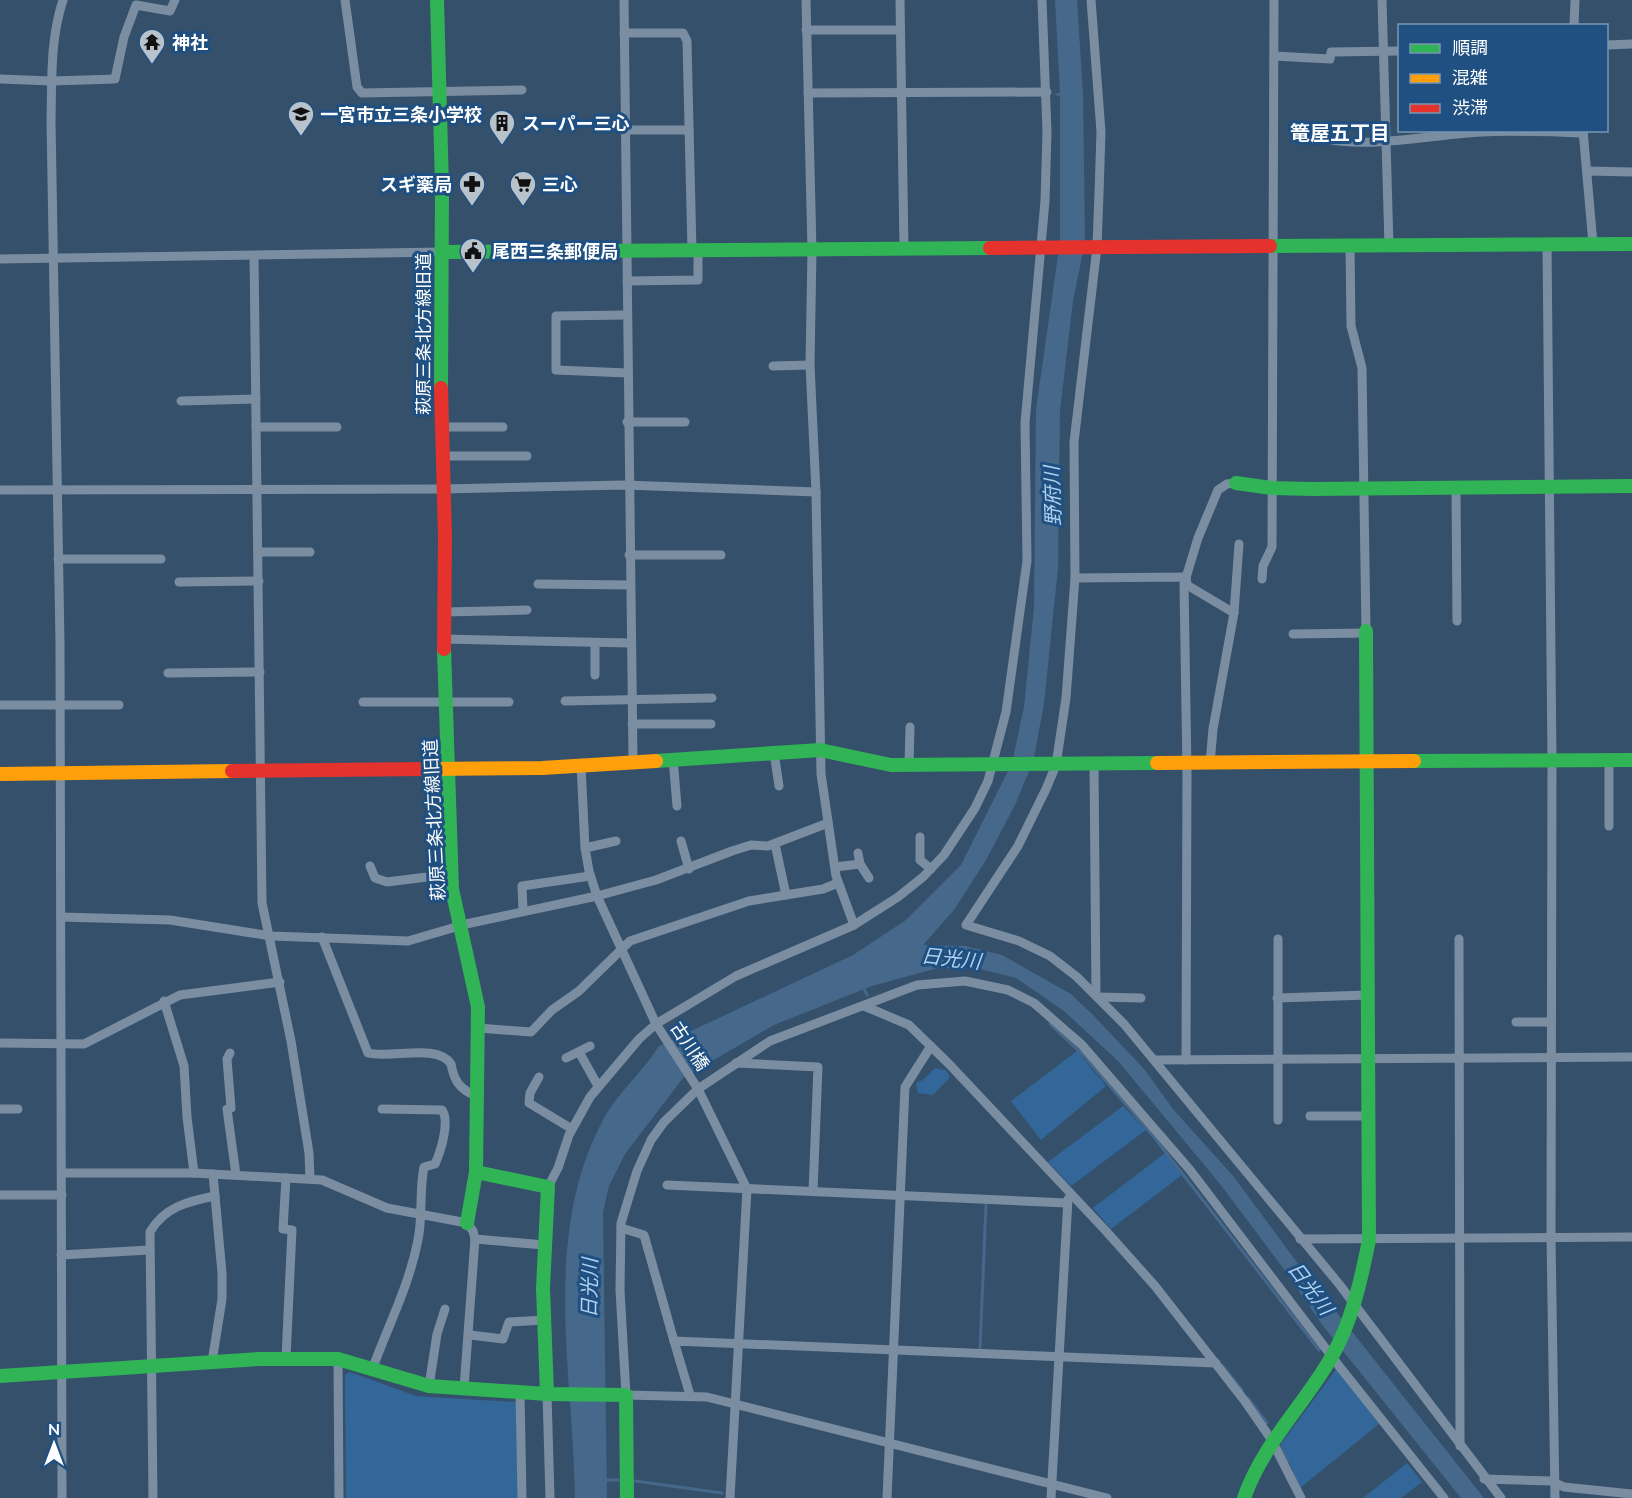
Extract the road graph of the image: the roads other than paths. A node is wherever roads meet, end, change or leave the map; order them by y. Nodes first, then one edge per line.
1 (63, 0) edge
2 (175, 0) edge
3 (345, 0) edge
4 (436, 0) edge
5 (624, 0) edge
6 (806, 0) edge
7 (900, 0) edge
8 (1042, 0) edge
9 (1091, 0) edge
10 (1274, 0) edge
11 (1382, 0) edge
12 (1575, 0) edge
13 (1574, 24) edge
14 (806, 30) junction
15 (900, 30) junction
16 (624, 33) junction
17 (1632, 44) edge
18 (1608, 45) edge
19 (1383, 51) junction
20 (1398, 51) edge
21 (1274, 56) junction
22 (0, 79) edge
23 (52, 81) junction
24 (522, 90) dead end
25 (440, 91) junction
26 (900, 92) junction
27 (1047, 92) junction
28 (808, 93) junction
29 (627, 130) junction
30 (689, 130) junction
31 (1480, 132) edge
32 (1583, 132) edge
33 (1320, 138) dead end
34 (1387, 142) junction
35 (1587, 171) junction
36 (1632, 172) edge
37 (1632, 243) edge
38 (1547, 244) junction
39 (1593, 244) junction
40 (1272, 246) junction
41 (1350, 246) junction
42 (1389, 246) junction
43 (1040, 247) junction
44 (1097, 247) junction
45 (904, 249) junction
46 (627, 250) junction
47 (812, 250) junction
48 (695, 251) junction
49 (442, 252) junction
50 (254, 256) junction
51 (53, 258) junction
52 (0, 259) edge
53 (627, 281) junction
54 (626, 315) junction
55 (810, 365) junction
56 (773, 366) dead end
57 (627, 373) junction
58 (256, 399) junction
59 (181, 401) dead end
60 (627, 422) junction
61 (685, 422) dead end
62 (256, 427) junction
63 (337, 427) dead end
64 (441, 427) junction
65 (503, 427) dead end
66 (442, 456) junction
67 (527, 456) dead end
68 (1236, 483) joint
69 (628, 486) junction
70 (1549, 486) junction
71 (1632, 486) edge
72 (1456, 487) junction
73 (1272, 488) junction
74 (1365, 488) junction
75 (0, 489) edge
76 (57, 489) junction
77 (258, 489) junction
78 (443, 489) junction
79 (816, 492) junction
80 (1239, 544) dead end
81 (259, 552) junction
82 (310, 552) dead end
83 (629, 555) junction
84 (721, 555) dead end
85 (58, 559) junction
86 (161, 559) dead end
87 (1186, 577) junction
88 (1075, 578) junction
89 (1262, 579) dead end
90 (259, 581) junction
91 (179, 582) dead end
92 (538, 584) dead end
93 (629, 585) junction
94 (527, 610) dead end
95 (444, 612) junction
96 (1234, 613) junction
97 (1457, 621) dead end
98 (1366, 632) junction
99 (1293, 634) dead end
100 (444, 639) junction
101 (595, 644) junction
102 (630, 644) junction
103 (260, 672) junction
104 (168, 674) dead end
105 (595, 675) dead end
106 (712, 698) dead end
107 (632, 699) junction
108 (446, 701) junction
109 (565, 701) dead end
110 (363, 702) dead end
111 (509, 702) dead end
112 (0, 705) edge
113 (60, 705) junction
114 (119, 705) dead end
115 (632, 724) junction
116 (711, 724) dead end
117 (910, 728) dead end
118 (820, 750) junction
119 (774, 752) junction
120 (673, 758) junction
121 (1609, 760) junction
122 (1632, 760) edge
123 (633, 761) junction
124 (1552, 761) junction
125 (1366, 763) junction
126 (1210, 764) junction
127 (581, 765) junction
128 (909, 765) junction
129 (1056, 765) junction
130 (1094, 765) junction
131 (1187, 765) junction
132 (993, 766) junction
133 (449, 769) junction
134 (260, 771) junction
135 (0, 774) edge
136 (58, 774) junction
137 (779, 786) dead end
138 (677, 806) dead end
139 (828, 823) junction
140 (1609, 826) dead end
141 (920, 837) dead end
142 (616, 841) dead end
143 (681, 841) dead end
144 (775, 844) junction
145 (585, 848) junction
146 (858, 853) dead end
147 (860, 864) junction
148 (370, 866) dead end
149 (835, 867) junction
150 (688, 868) junction
151 (931, 869) junction
152 (452, 874) junction
153 (590, 876) junction
154 (869, 878) dead end
155 (838, 883) junction
156 (786, 895) junction
157 (597, 896) junction
158 (523, 911) junction
159 (61, 917) junction
160 (854, 925) junction
161 (460, 927) junction
162 (271, 936) junction
163 (322, 937) junction
164 (1278, 939) dead end
165 (1459, 939) dead end
166 (621, 948) junction
167 (280, 982) junction
168 (1368, 995) junction
169 (1097, 996) junction
170 (1142, 998) dead end
171 (1277, 998) junction
172 (164, 1001) junction
173 (864, 1006) junction
174 (1516, 1022) dead end
175 (1551, 1022) junction
176 (656, 1024) junction
177 (478, 1028) junction
178 (0, 1043) edge
179 (62, 1043) junction
180 (590, 1046) dead end
181 (931, 1046) junction
182 (579, 1052) junction
183 (230, 1053) dead end
184 (1459, 1057) junction
185 (1551, 1057) junction
186 (1632, 1057) edge
187 (566, 1058) dead end
188 (1368, 1058) junction
189 (1186, 1059) junction
190 (1155, 1060) junction
191 (1277, 1060) junction
192 (736, 1064) junction
193 (538, 1077) dead end
194 (598, 1086) junction
195 (697, 1087) junction
196 (477, 1096) junction
197 (0, 1109) edge
198 (18, 1109) dead end
199 (382, 1109) dead end
200 (1310, 1116) dead end
201 (1369, 1116) junction
202 (1278, 1120) dead end
203 (572, 1129) junction
204 (476, 1172) junction
205 (62, 1173) junction
206 (194, 1173) junction
207 (213, 1174) junction
208 (236, 1175) junction
209 (286, 1178) junction
210 (310, 1179) junction
211 (667, 1185) dead end
212 (548, 1187) junction
213 (747, 1189) junction
214 (813, 1191) junction
215 (901, 1194) junction
216 (62, 1195) junction
217 (0, 1196) edge
218 (214, 1196) junction
219 (1068, 1199) junction
220 (421, 1214) junction
221 (467, 1223) junction
222 (621, 1228) junction
223 (1458, 1237) junction
224 (1632, 1237) edge
225 (1551, 1238) junction
226 (475, 1239) junction
227 (1300, 1239) junction
228 (1369, 1240) junction
229 (544, 1245) junction
230 (149, 1250) junction
231 (61, 1255) junction
232 (1353, 1304) junction
233 (445, 1309) dead end
234 (545, 1320) junction
235 (470, 1335) junction
236 (674, 1341) junction
237 (738, 1342) junction
238 (894, 1349) junction
239 (1059, 1356) junction
240 (1332, 1356) junction
241 (286, 1358) junction
242 (338, 1359) junction
243 (213, 1362) junction
244 (1216, 1363) junction
245 (151, 1366) junction
246 (372, 1370) junction
247 (63, 1372) junction
248 (0, 1376) edge
249 (429, 1386) junction
250 (465, 1388) junction
251 (520, 1392) junction
252 (547, 1394) junction
253 (626, 1395) junction
254 (690, 1395) junction
255 (736, 1404) junction
256 (1271, 1439) junction
257 (889, 1444) junction
258 (1460, 1446) junction
259 (1484, 1479) junction
260 (1052, 1484) junction
261 (1556, 1485) junction
262 (1632, 1494) edge
263 (62, 1498) edge
264 (153, 1498) edge
265 (339, 1498) edge
266 (522, 1498) edge
267 (550, 1498) edge
268 (627, 1498) edge
269 (730, 1498) edge
270 (887, 1498) edge
271 (1051, 1498) edge
272 (1107, 1498) edge
273 (1244, 1498) edge
274 (1301, 1498) edge
275 (1444, 1498) edge
276 (1501, 1498) edge
277 (1555, 1498) edge

1 - 23 street
2 - 23 street
3 - 25 street
4 - 25 street, 萩原三条北方線旧道
5 - 16 street
6 - 14 street
7 - 15 street
8 - 27 street
9 - 44 street
10 - 21 street
11 - 19 street
12 - 13 street
14 - 15 street
14 - 28 street
15 - 26 street
16 - 29 street
16 - 30 street
17 - 18 street
19 - 20 street
19 - 21 street
19 - 34 street
21 - 40 street
22 - 23 street
23 - 51 street
24 - 25 street
25 - 49 street, 萩原三条北方線旧道
26 - 27 street
26 - 28 street
26 - 45 street
27 - 43 street
28 - 47 street
29 - 30 street
29 - 46 street
30 - 48 street
31 - 34 street
32 - 35 street
33 - 34 street
34 - 42 street
35 - 36 street
35 - 39 street
37 - 39 street
38 - 39 street
38 - 42 street
38 - 70 street
40 - 41 street
40 - 44 street
40 - 73 street
41 - 42 street
41 - 74 street
43 - 44 street
43 - 45 street
43 - 132 street
44 - 88 street
45 - 47 street
46 - 48 street
46 - 49 street
46 - 53 street
47 - 48 street
47 - 55 street
48 - 53 street
49 - 50 street
49 - 64 street, 萩原三条北方線旧道
50 - 51 street
50 - 58 street
51 - 52 street
51 - 76 street
53 - 54 street
54 - 57 street
54 - 57 street
55 - 56 street
55 - 79 street
57 - 60 street
58 - 59 street
58 - 62 street
60 - 61 street
60 - 69 street
62 - 63 street
62 - 77 street
64 - 65 street
64 - 66 street, 萩原三条北方線旧道
66 - 67 street
66 - 78 street, 萩原三条北方線旧道
68 - 73 street
68 - 87 street
69 - 78 street
69 - 79 street
69 - 83 street
70 - 71 street
70 - 72 street
70 - 124 street
72 - 74 street
72 - 97 street
73 - 74 street
73 - 89 street
74 - 98 street
75 - 76 street
76 - 77 street
76 - 85 street
77 - 78 street
77 - 81 street
78 - 95 street, 萩原三条北方線旧道
79 - 118 street
80 - 96 street
81 - 82 street
81 - 90 street
83 - 84 street
83 - 93 street
85 - 86 street
85 - 113 street
87 - 88 street
87 - 96 street
87 - 131 street
88 - 129 street
90 - 91 street
90 - 103 street
92 - 93 street
93 - 102 street
94 - 95 street
95 - 100 street, 萩原三条北方線旧道
96 - 126 street
98 - 99 street
98 - 125 street
100 - 101 street
100 - 108 street, 萩原三条北方線旧道
101 - 102 street
101 - 105 street
102 - 107 street
103 - 104 street
103 - 134 street
106 - 107 street
107 - 109 street
107 - 115 street
108 - 110 street
108 - 111 street
108 - 133 street, 萩原三条北方線旧道
112 - 113 street
113 - 114 street
113 - 136 street
115 - 116 street
115 - 123 street
117 - 128 street
118 - 119 street
118 - 128 street
118 - 139 street
119 - 120 street
119 - 137 street
120 - 123 street
120 - 138 street
121 - 122 street
121 - 124 street
121 - 140 street
123 - 127 street
124 - 125 street
124 - 175 street
125 - 126 street
125 - 168 street
126 - 131 street
127 - 133 street
127 - 145 street, 古川橋
128 - 132 street
129 - 130 street
129 - 132 street
129 - 169 street
130 - 131 street
130 - 169 street
131 - 189 street
132 - 151 street
133 - 134 street
133 - 152 street, 萩原三条北方線旧道
134 - 136 street
134 - 162 street
135 - 136 street
136 - 159 street
139 - 144 street
139 - 149 street
141 - 151 street
142 - 145 street
143 - 150 street
144 - 150 street
144 - 156 street
145 - 153 street, 古川橋
146 - 147 street
147 - 149 street
147 - 154 street
148 - 152 street
149 - 155 street
150 - 157 street
151 - 160 street
152 - 161 street, 萩原三条北方線旧道
153 - 157 street, 古川橋
153 - 158 street
155 - 156 street
155 - 160 street
156 - 166 street
157 - 158 street
157 - 166 street, 古川橋
158 - 161 street
159 - 162 street
159 - 179 street
160 - 176 street
161 - 163 street
161 - 177 street, 萩原三条北方線旧道
162 - 163 street
162 - 167 street
163 - 196 street
164 - 171 street
165 - 184 street
166 - 176 street, 古川橋
166 - 177 street
167 - 172 street
167 - 210 street
168 - 171 street
168 - 188 street
169 - 170 street
169 - 190 street
171 - 191 street
172 - 179 street
172 - 206 street
173 - 181 street
173 - 192 street
173 - 240 street
174 - 175 street
175 - 185 street
176 - 194 street
176 - 195 street, 古川橋
177 - 196 street, 萩原三条北方線旧道
178 - 179 street
179 - 205 street
180 - 182 street
181 - 215 street
181 - 219 street
182 - 187 street
182 - 194 street
183 - 208 street
184 - 185 street
184 - 188 street
184 - 223 street
185 - 186 street
185 - 225 street
188 - 191 street
188 - 201 street
189 - 190 street
189 - 191 street
190 - 227 street
191 - 202 street
192 - 195 street
192 - 214 street
193 - 203 street
194 - 203 street
195 - 213 street, 古川橋
195 - 222 street
196 - 204 street, 萩原三条北方線旧道
197 - 198 street
199 - 220 street
200 - 201 street
201 - 228 street
203 - 212 street
204 - 212 street
204 - 221 street, 萩原三条北方線旧道
205 - 206 street
205 - 216 street
206 - 207 street
207 - 208 street
207 - 218 street
208 - 209 street
209 - 210 street
209 - 241 street
210 - 220 street
211 - 213 street
212 - 229 street
213 - 214 street
213 - 237 street
214 - 215 street
215 - 219 street
215 - 238 street
216 - 217 street
216 - 231 street
218 - 230 street
218 - 243 street
219 - 239 street
219 - 244 street
220 - 221 street
220 - 246 street
221 - 226 street
222 - 236 street
222 - 253 street
223 - 225 street
223 - 228 street
223 - 258 street
224 - 225 street
225 - 261 street
226 - 229 street
226 - 235 street
227 - 228 street
227 - 232 street
228 - 232 street
229 - 234 street
230 - 231 street
230 - 245 street
231 - 247 street
232 - 240 street
232 - 258 street
233 - 249 street
234 - 235 street
234 - 252 street
235 - 250 street
236 - 237 street
236 - 254 street
237 - 238 street
237 - 255 street
238 - 239 street
238 - 257 street
239 - 244 street
239 - 260 street
240 - 256 street
240 - 275 street
241 - 242 street
241 - 243 street
242 - 246 street
242 - 265 street
243 - 245 street
244 - 256 street
245 - 247 street
245 - 264 street
246 - 249 street
247 - 248 street
247 - 263 street
249 - 250 street
250 - 251 street
251 - 252 street
251 - 266 street
252 - 253 street
252 - 267 street
253 - 254 street
253 - 268 street
254 - 255 street
255 - 257 street
255 - 269 street
256 - 273 street
256 - 274 street
257 - 260 street
257 - 270 street
258 - 259 street
259 - 261 street
259 - 276 street
260 - 271 street
260 - 272 street
261 - 262 street
261 - 277 street

